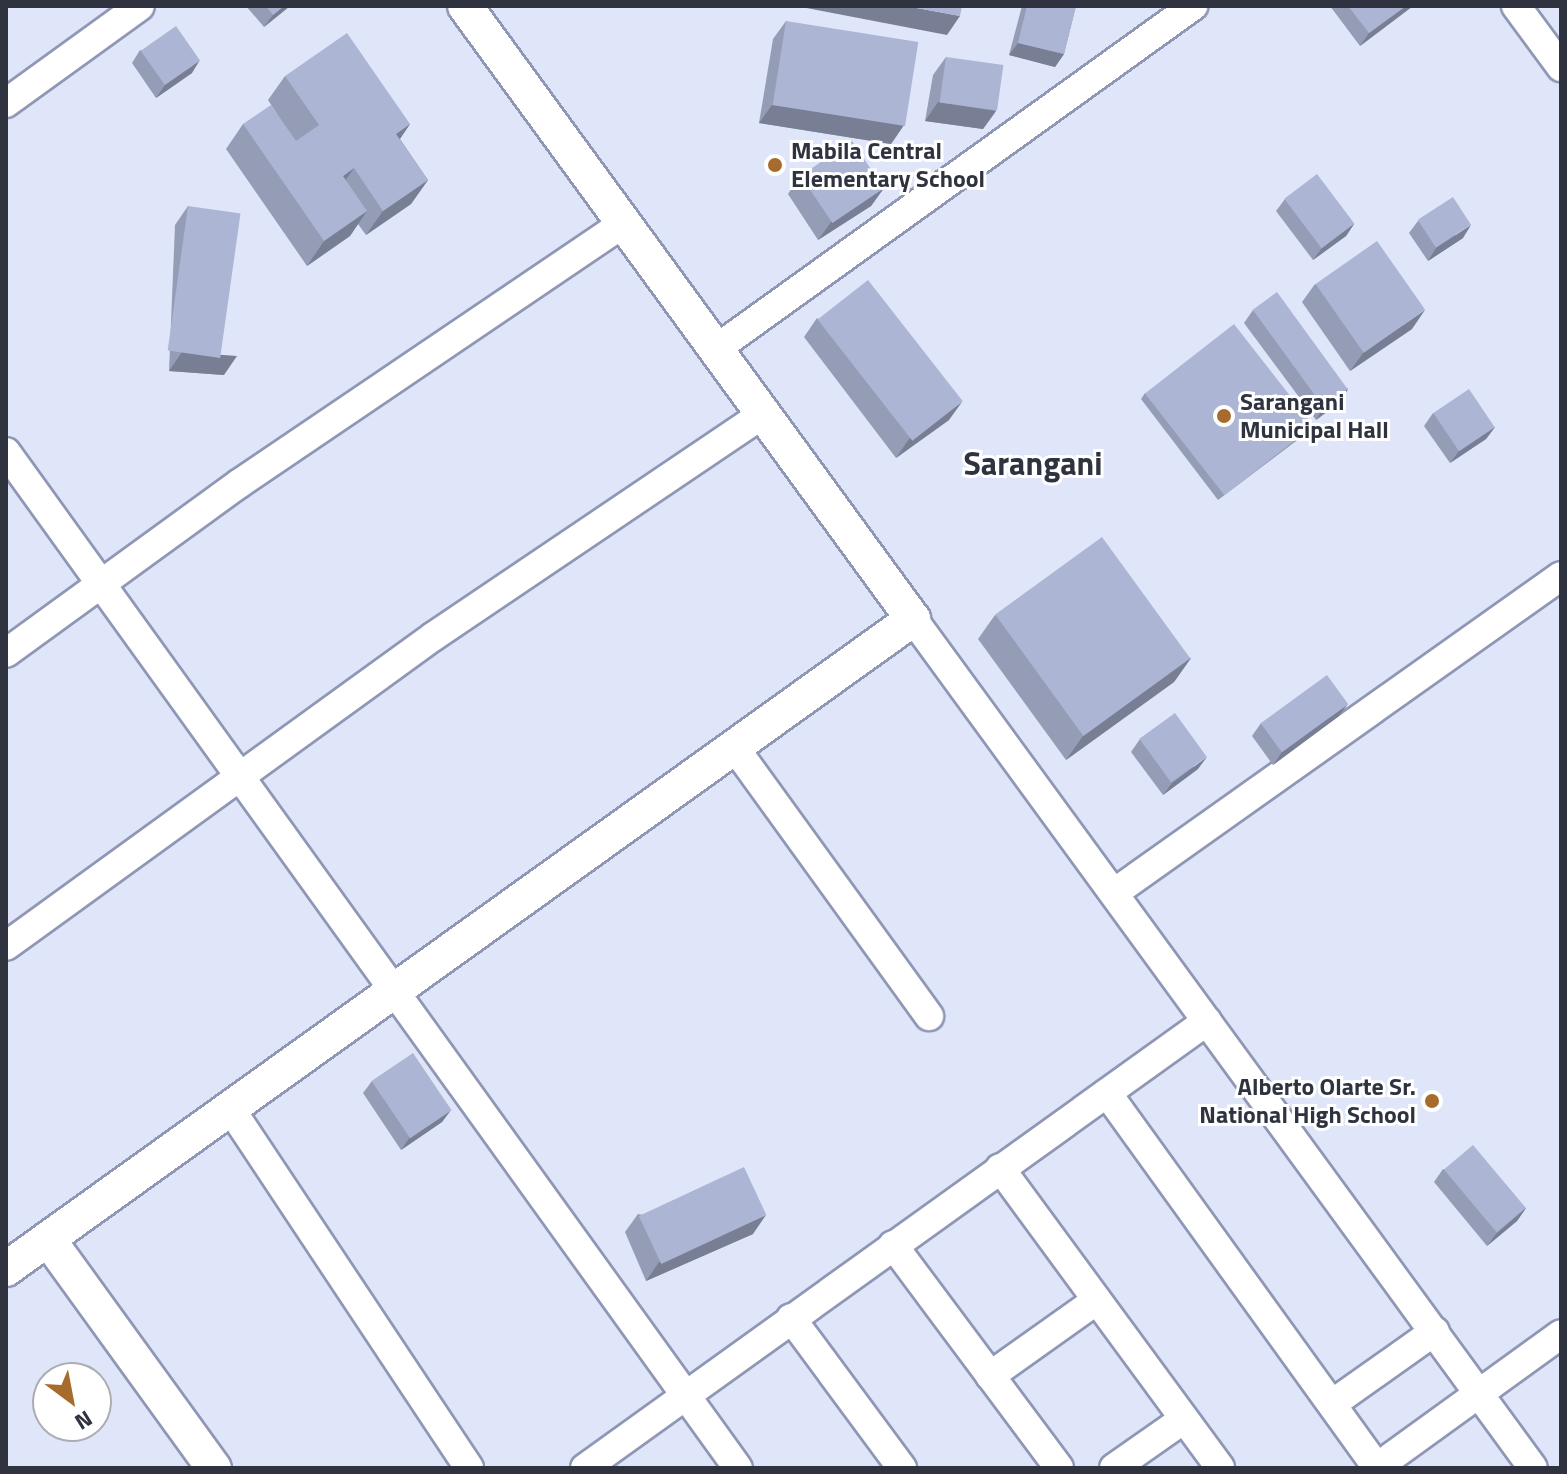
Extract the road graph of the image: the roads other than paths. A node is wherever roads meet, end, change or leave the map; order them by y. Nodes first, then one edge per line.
1 (140, 6) edge
2 (465, 6) edge
3 (1193, 6) edge
4 (1516, 6) edge
5 (1561, 67) edge
6 (6, 103) edge
7 (624, 223) junction
8 (716, 349) junction
9 (763, 414) junction
10 (6, 452) edge
11 (1561, 576) edge
12 (102, 581) junction
13 (913, 619) junction
14 (6, 653) edge
15 (735, 748) junction
16 (235, 776) junction
17 (1114, 893) junction
18 (6, 946) edge
19 (391, 993) junction
20 (929, 1016) dead end
21 (1207, 1021) junction
22 (1107, 1093) junction
23 (230, 1108) junction
24 (1000, 1168) junction
25 (48, 1239) junction
26 (893, 1245) junction
27 (6, 1269) edge
28 (1097, 1300) junction
29 (791, 1318) junction
30 (1435, 1331) junction
31 (1561, 1334) edge
32 (990, 1376) junction
33 (1480, 1393) junction
34 (683, 1395) junction
35 (1332, 1404) junction
36 (1184, 1419) junction
37 (214, 1468) edge
38 (469, 1468) edge
39 (585, 1468) edge
40 (738, 1468) edge
41 (902, 1468) edge
42 (1059, 1468) edge
43 (1114, 1468) edge
44 (1220, 1468) edge
45 (1376, 1468) edge
46 (1533, 1468) edge

1 - 6 street
2 - 7 street
3 - 8 street
4 - 5 street
7 - 8 street
7 - 12 street
8 - 9 street
9 - 13 street
9 - 16 street
10 - 12 street
11 - 17 street
12 - 14 street
12 - 16 street
13 - 15 street
13 - 17 street
15 - 19 street
15 - 20 street
16 - 18 street
16 - 19 street
17 - 21 street
19 - 23 street
19 - 34 street
21 - 22 street
21 - 30 street
22 - 24 street
22 - 35 street
23 - 25 street
23 - 38 street
24 - 26 street
24 - 28 street
25 - 27 street
25 - 37 street
26 - 29 street
26 - 32 street
28 - 32 street
28 - 36 street
29 - 34 street
29 - 41 street
30 - 33 street
30 - 35 street
31 - 33 street
32 - 42 street
33 - 45 street
33 - 46 street
34 - 39 street
34 - 40 street
35 - 45 street
36 - 43 street
36 - 44 street

